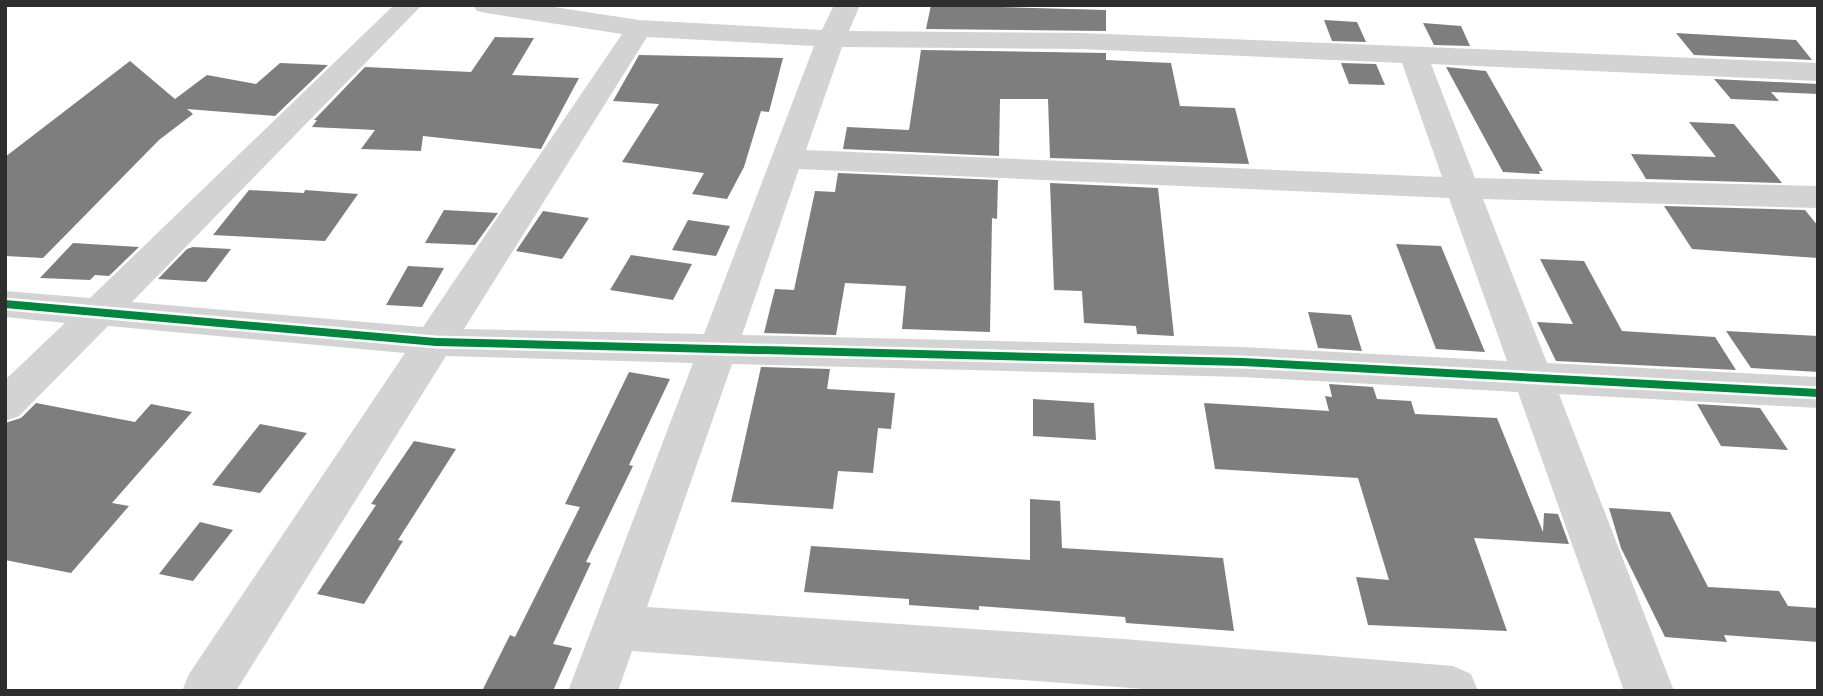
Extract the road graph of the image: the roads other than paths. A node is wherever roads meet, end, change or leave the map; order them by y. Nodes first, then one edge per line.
1 (409, 5) edge
2 (486, 5) edge
3 (847, 5) edge
4 (639, 28) junction
5 (832, 39) junction
6 (1413, 55) junction
7 (1818, 72) edge
8 (787, 159) junction
9 (1462, 188) junction
10 (1818, 197) edge
11 (5, 304) edge
12 (99, 312) junction
13 (436, 342) junction
14 (717, 350) junction
15 (1532, 377) junction
16 (1818, 393) edge
17 (5, 405) edge
18 (616, 627) junction
19 (207, 691) edge
20 (593, 691) edge
21 (1453, 691) edge
22 (1649, 691) edge

1 - 12 street
2 - 4 street
3 - 5 street
4 - 5 street
4 - 13 street
5 - 6 street
5 - 8 street
6 - 7 street
6 - 9 street
8 - 9 street
8 - 14 street
9 - 10 street
9 - 15 street
11 - 12 street
12 - 13 street
12 - 17 street
13 - 14 street
13 - 19 street
14 - 15 street
14 - 18 street
15 - 16 street
15 - 22 street
18 - 20 street
18 - 21 street

